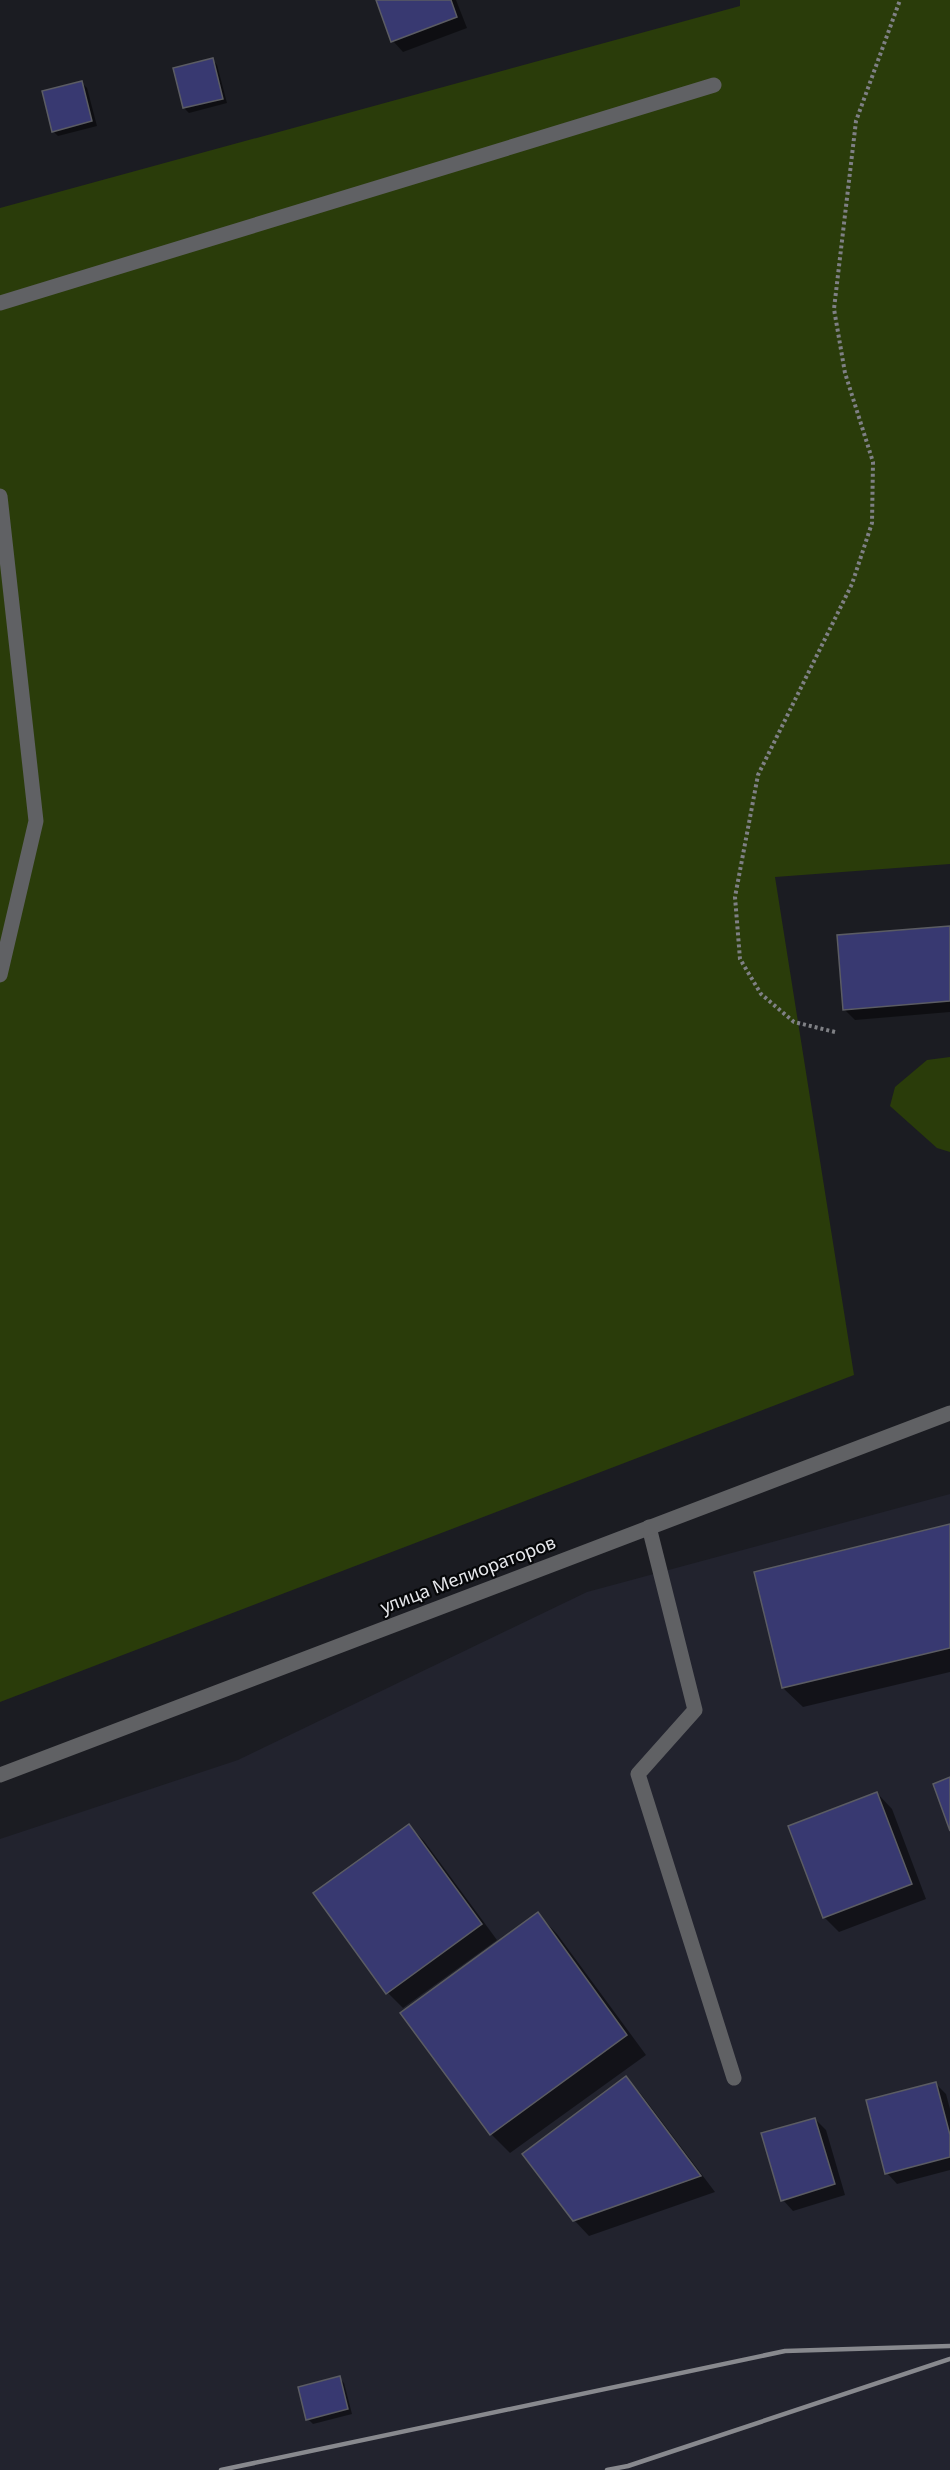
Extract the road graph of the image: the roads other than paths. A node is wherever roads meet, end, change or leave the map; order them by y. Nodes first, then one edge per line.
1 (714, 85) dead end
2 (0, 303) edge
3 (0, 496) edge
4 (0, 975) edge
5 (950, 1413) edge
6 (649, 1527) junction
7 (0, 1775) edge
8 (734, 2078) dead end

1 - 2 street
3 - 4 street
5 - 6 street, улица Мелиораторов
6 - 7 street, улица Мелиораторов
6 - 8 street

